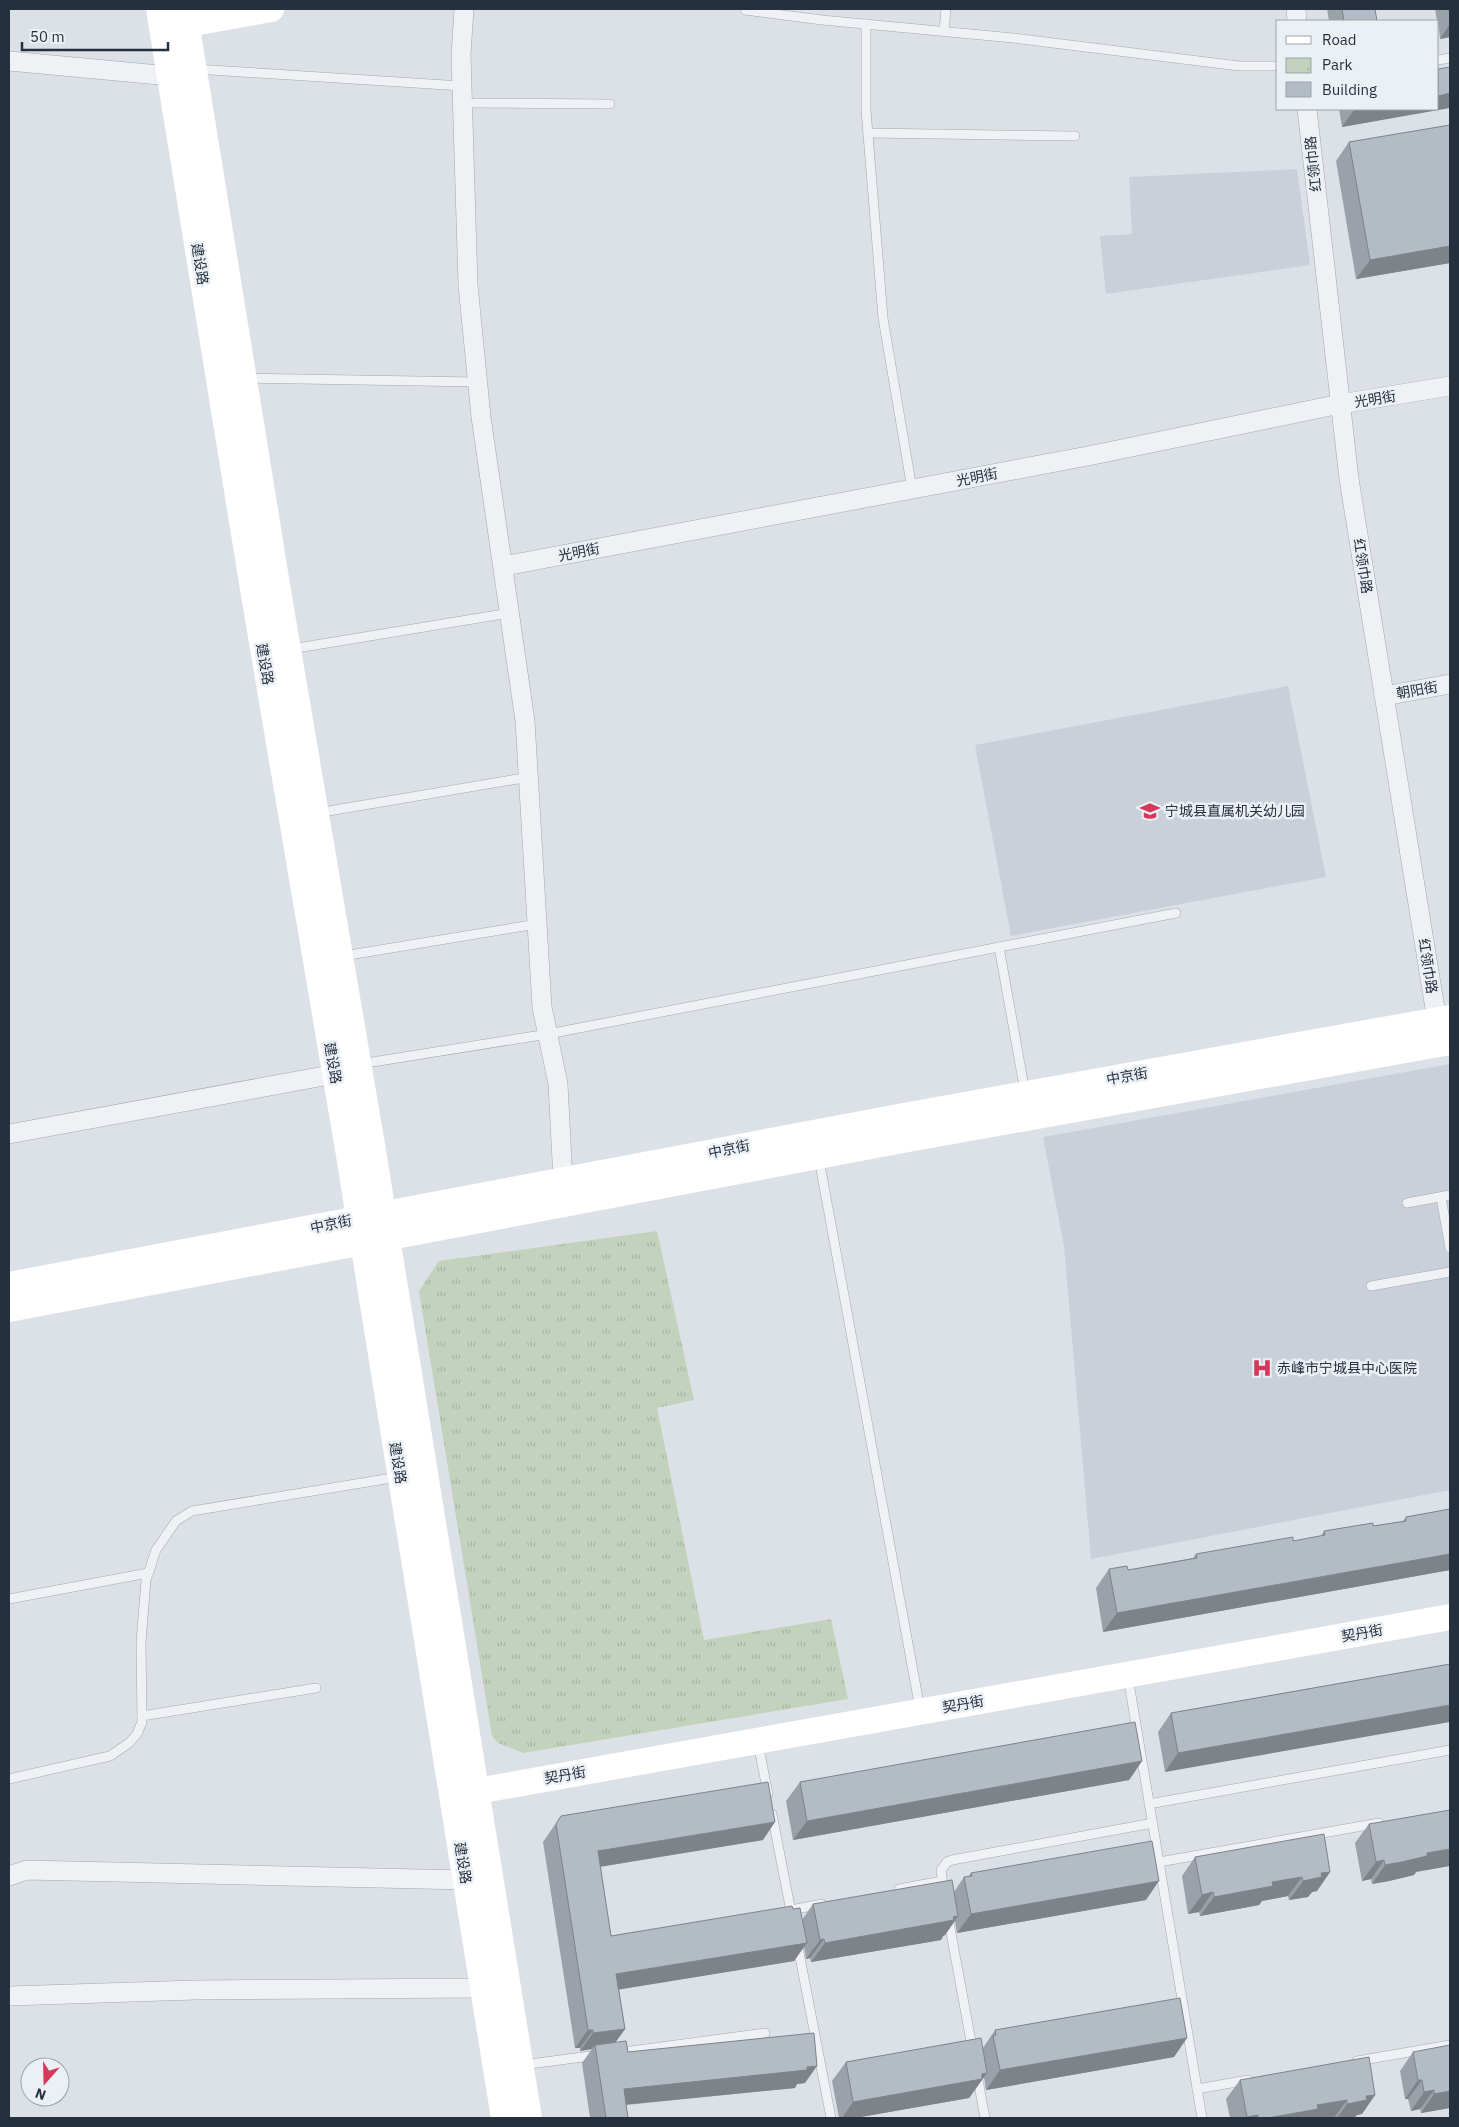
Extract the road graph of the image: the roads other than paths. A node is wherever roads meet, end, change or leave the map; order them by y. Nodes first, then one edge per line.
1 (271, 9) edge
2 (464, 9) edge
3 (946, 9) edge
4 (745, 10) dead end
5 (173, 18) edge
6 (866, 24) junction
7 (944, 32) junction
8 (9, 61) edge
9 (1276, 66) edge
10 (182, 72) junction
11 (462, 94) junction
12 (610, 104) dead end
13 (1307, 110) edge
14 (868, 133) junction
15 (1075, 136) dead end
16 (244, 378) junction
17 (478, 382) junction
18 (1450, 386) edge
19 (1340, 404) junction
20 (912, 489) junction
21 (504, 566) junction
22 (510, 613) junction
23 (288, 650) junction
24 (1450, 684) edge
25 (1384, 696) junction
26 (529, 777) junction
27 (316, 813) junction
28 (1176, 913) dead end
29 (538, 924) junction
30 (999, 946) junction
31 (340, 956) junction
32 (1443, 1020) edge
33 (548, 1034) junction
34 (1450, 1042) edge
35 (347, 1069) junction
36 (1026, 1095) junction
37 (9, 1134) edge
38 (818, 1156) junction
39 (563, 1180) junction
40 (1446, 1196) edge
41 (1407, 1203) dead end
42 (373, 1228) junction
43 (1450, 1248) edge
44 (1450, 1272) edge
45 (9, 1285) edge
46 (1371, 1286) dead end
47 (9, 1309) edge
48 (400, 1476) junction
49 (148, 1573) junction
50 (9, 1599) edge
51 (1450, 1617) edge
52 (1128, 1674) junction
53 (316, 1688) dead end
54 (920, 1712) junction
55 (142, 1716) junction
56 (758, 1740) junction
57 (1450, 1750) edge
58 (9, 1779) edge
59 (476, 1791) junction
60 (1150, 1804) junction
61 (1392, 1821) edge
62 (1153, 1823) junction
63 (1159, 1862) junction
64 (9, 1876) edge
65 (466, 1880) junction
66 (942, 1881) junction
67 (885, 1892) edge
68 (829, 1903) edge
69 (791, 1910) junction
70 (483, 1988) junction
71 (9, 1996) edge
72 (765, 2033) dead end
73 (1450, 2045) edge
74 (1343, 2064) edge
75 (521, 2065) junction
76 (1255, 2079) edge
77 (1197, 2089) junction
78 (504, 2118) edge
79 (530, 2118) edge
80 (832, 2118) edge
81 (985, 2118) edge
82 (1202, 2118) edge

1 - 5 main road
2 - 11 street
3 - 7 lane
4 - 6 lane
5 - 10 main road, 建设路
6 - 7 lane
6 - 14 lane
7 - 9 lane
8 - 10 street
10 - 11 lane
10 - 16 main road, 建设路
10 - 35 main road, 建设路
11 - 12 lane
11 - 17 street
13 - 19 street, 红领巾路
14 - 15 lane
14 - 20 lane
16 - 17 lane
16 - 23 main road, 建设路
17 - 21 street
18 - 19 street, 光明街
19 - 20 street, 光明街
19 - 25 street, 红领巾路
20 - 21 street, 光明街
21 - 22 street
22 - 23 lane
22 - 26 street
23 - 27 main road, 建设路
24 - 25 street, 朝阳街
25 - 32 street, 红领巾路
26 - 27 lane
26 - 29 street
27 - 31 main road, 建设路
28 - 30 lane
29 - 31 lane
29 - 33 street
30 - 33 lane
30 - 36 lane
31 - 35 main road, 建设路
32 - 36 main road, 中京街
33 - 35 lane
33 - 39 street
34 - 38 main road, 中京街
35 - 37 street
35 - 42 main road, 建设路
36 - 39 main road, 中京街
38 - 42 main road, 中京街
38 - 54 lane
39 - 42 main road, 中京街
40 - 41 lane
40 - 43 lane
42 - 45 main road, 中京街
42 - 47 main road, 中京街
42 - 48 main road, 建设路
42 - 59 main road, 建设路
44 - 46 lane
48 - 49 lane
48 - 65 main road, 建设路
49 - 50 lane
49 - 55 lane
51 - 52 main road, 契丹街
52 - 54 main road, 契丹街
52 - 60 lane
53 - 55 lane
54 - 56 main road, 契丹街
55 - 58 lane
56 - 59 main road, 契丹街
56 - 69 lane
57 - 60 lane
59 - 75 main road, 建设路
60 - 62 lane
61 - 63 lane
62 - 63 lane
62 - 66 lane
63 - 77 lane
64 - 65 street
65 - 70 main road, 建设路
66 - 67 lane
66 - 81 lane
68 - 69 lane
69 - 80 lane
70 - 71 street
70 - 78 main road, 建设路
72 - 75 lane
73 - 74 lane
75 - 79 main road, 建设路
76 - 77 lane
77 - 82 lane

